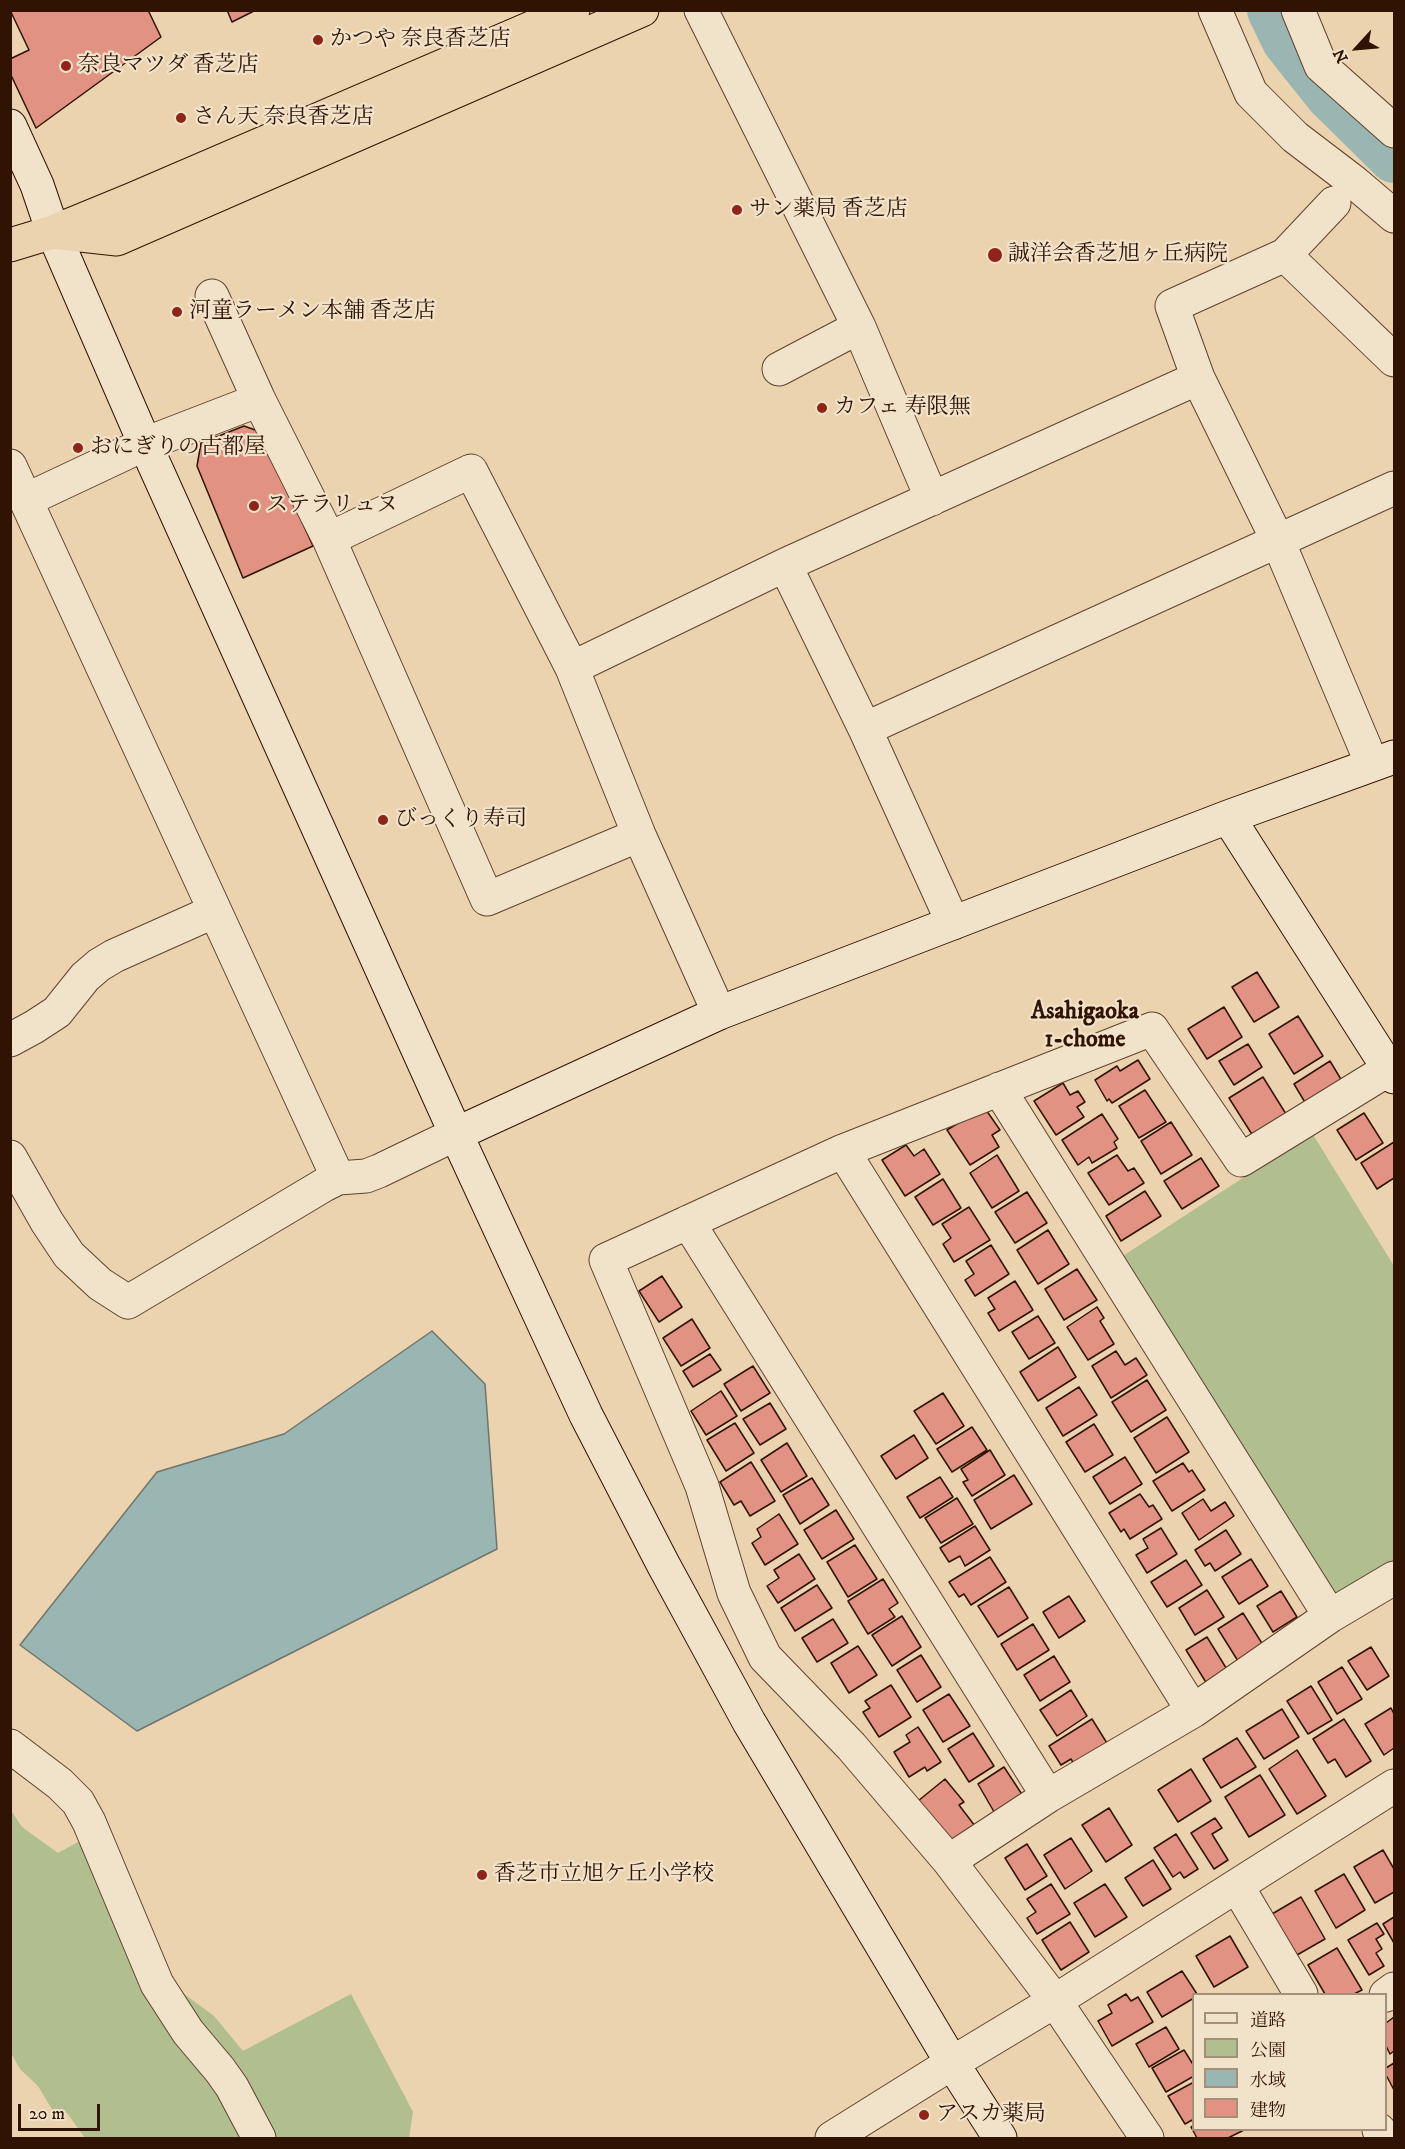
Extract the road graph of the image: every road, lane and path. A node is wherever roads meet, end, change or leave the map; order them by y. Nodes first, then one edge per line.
1 (573, 10) edge
2 (642, 10) edge
3 (702, 10) edge
4 (1215, 10) edge
5 (1298, 10) edge
6 (10, 126) edge
7 (1391, 128) edge
8 (1334, 203) dead end
9 (1395, 216) edge
10 (52, 232) junction
11 (10, 245) edge
12 (1285, 255) junction
13 (212, 296) dead end
14 (859, 327) junction
15 (1395, 360) edge
16 (779, 369) dead end
17 (1198, 378) junction
18 (260, 400) junction
19 (145, 444) junction
20 (10, 466) edge
21 (1395, 488) edge
22 (932, 499) junction
23 (26, 500) junction
24 (329, 539) junction
25 (1278, 541) junction
26 (785, 565) junction
27 (572, 668) junction
28 (866, 729) junction
29 (1383, 760) edge
30 (1228, 817) junction
31 (639, 835) junction
32 (215, 911) junction
33 (952, 923) junction
34 (719, 1012) junction
35 (10, 1041) edge
36 (1392, 1073) edge
37 (999, 1089) junction
38 (456, 1134) junction
39 (843, 1151) junction
40 (10, 1157) edge
41 (338, 1178) junction
42 (688, 1222) junction
43 (1395, 1578) edge
44 (1330, 1616) junction
45 (1193, 1711) junction
46 (10, 1746) edge
47 (1395, 1786) edge
48 (1048, 1796) junction
49 (949, 1861) junction
50 (1237, 1886) junction
51 (1300, 1993) edge
52 (1055, 2001) junction
53 (952, 2063) junction
54 (851, 2134) edge
55 (259, 2139) edge
56 (1000, 2139) edge
57 (1147, 2139) edge

1 - 10 highway
2 - 10 highway
3 - 14 street
4 - 9 street
5 - 7 street
6 - 10 street
8 - 12 street
10 - 11 highway
10 - 19 street
12 - 15 street
12 - 17 street
13 - 18 street
14 - 16 street
14 - 22 street
17 - 22 street
17 - 25 street
18 - 19 street
18 - 24 street
19 - 23 street
19 - 38 street
20 - 23 street
21 - 25 street
22 - 26 street
23 - 32 street
24 - 27 street
24 - 31 street
25 - 28 street
25 - 29 street
26 - 27 street
26 - 28 street
27 - 31 street
28 - 33 street
29 - 30 street
30 - 33 street
30 - 36 street
31 - 34 street
32 - 35 street
32 - 41 street
33 - 34 street
34 - 38 street
36 - 37 street
37 - 39 street
37 - 44 street
38 - 41 street
38 - 53 street
39 - 42 street
39 - 45 street
40 - 41 street
42 - 48 street
42 - 49 street
43 - 44 street
44 - 45 street
45 - 48 street
46 - 55 street
47 - 50 street
48 - 49 street
49 - 52 street
50 - 51 street
50 - 52 street
52 - 53 street
52 - 57 street
53 - 54 street
53 - 56 street

